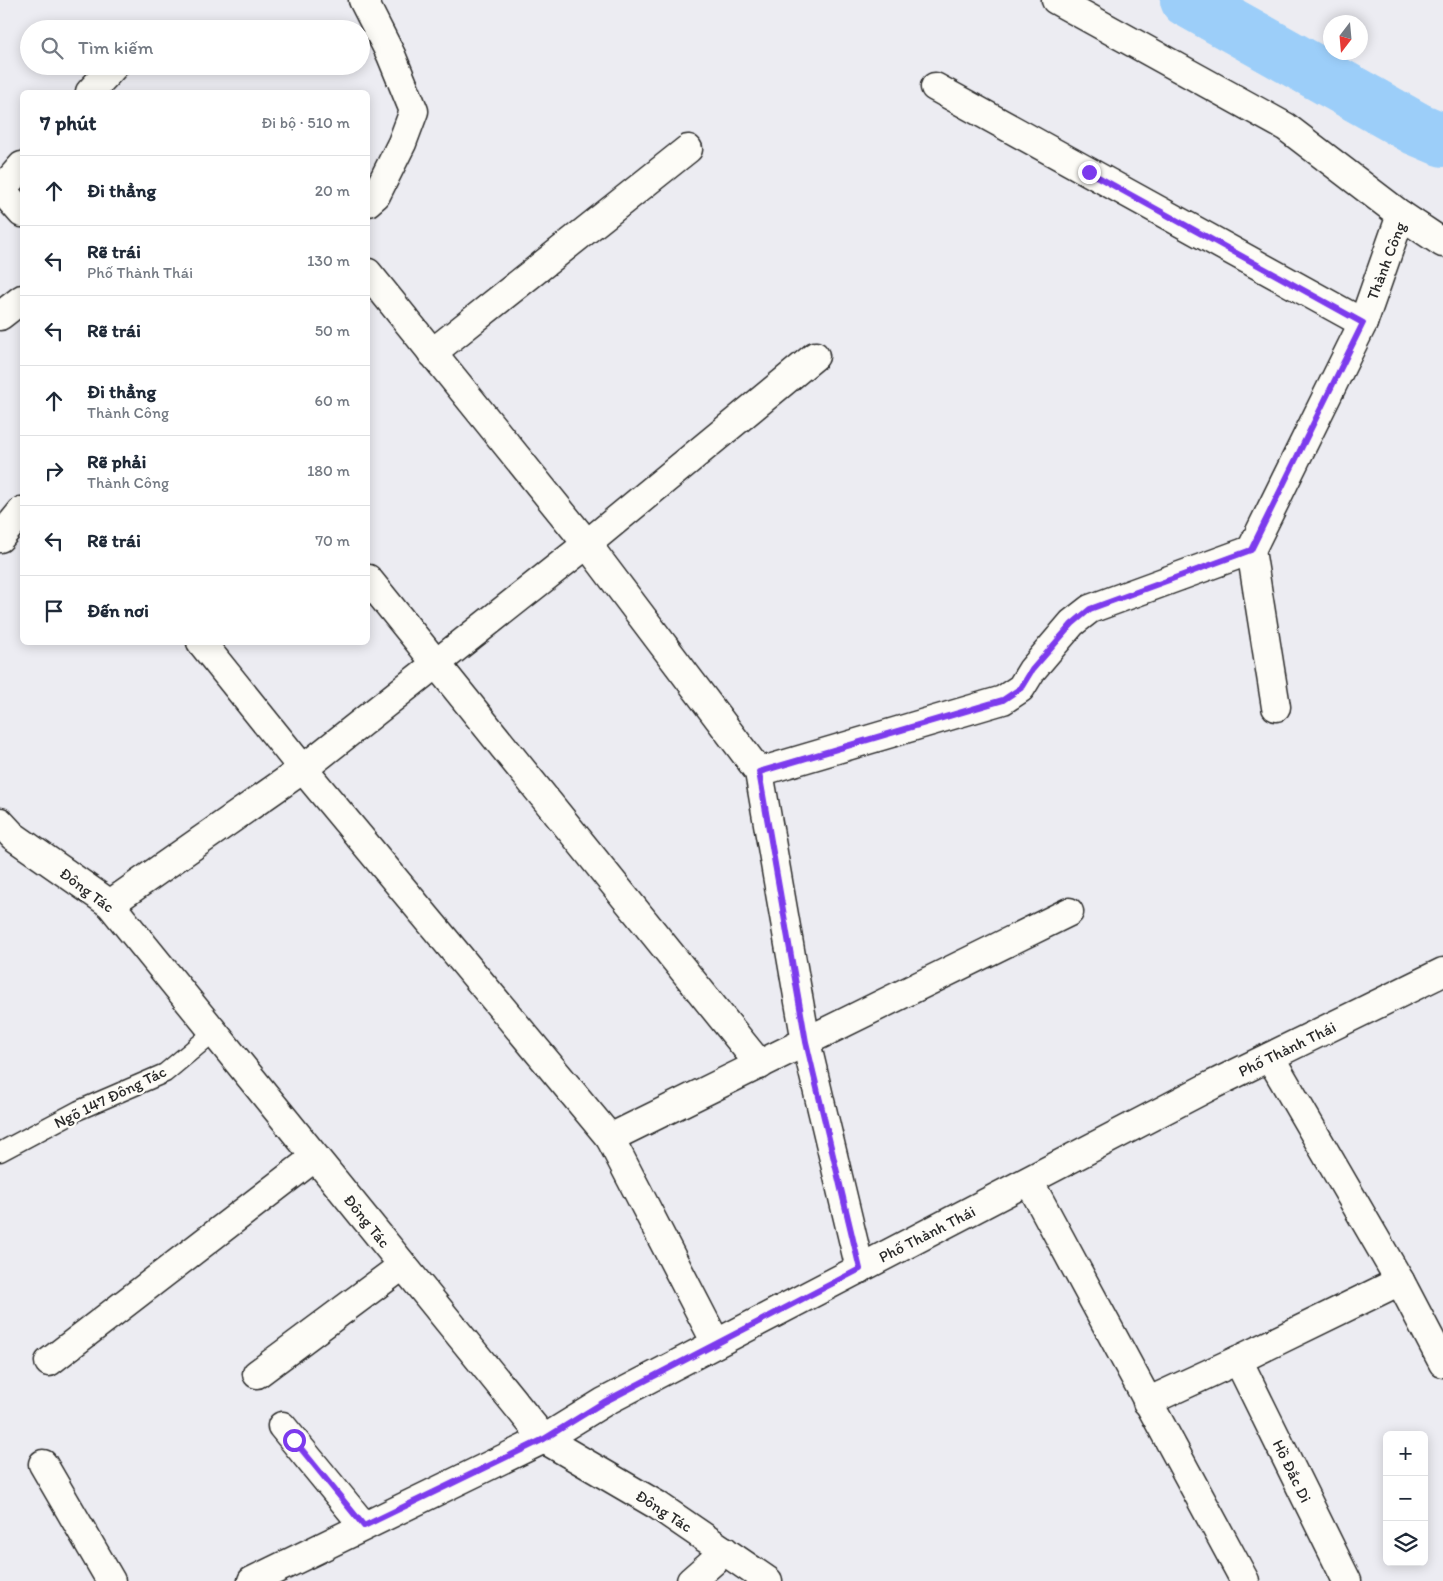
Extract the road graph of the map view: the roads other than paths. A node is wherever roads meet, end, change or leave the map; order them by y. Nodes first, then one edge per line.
1 (363, 0) edge
2 (1056, 0) edge
3 (106, 75) edge
4 (935, 87) dead end
5 (92, 90) edge
6 (688, 149) dead end
7 (20, 168) edge
8 (1, 189) edge
9 (370, 200) edge
10 (20, 211) edge
11 (1401, 215) junction
12 (1443, 243) edge
13 (370, 276) edge
14 (20, 301) edge
15 (0, 316) edge
16 (1363, 323) junction
17 (432, 353) junction
18 (815, 356) dead end
19 (20, 513) edge
20 (0, 538) edge
21 (588, 544) junction
22 (1251, 550) junction
23 (370, 581) edge
24 (203, 645) edge
25 (437, 663) junction
26 (1276, 707) dead end
27 (303, 769) junction
28 (759, 772) junction
29 (0, 822) edge
30 (110, 904) junction
31 (1069, 912) dead end
32 (1443, 972) edge
33 (214, 1032) junction
34 (806, 1042) junction
35 (1270, 1057) junction
36 (760, 1065) junction
37 (610, 1138) junction
38 (0, 1152) edge
39 (315, 1157) junction
40 (1029, 1181) junction
41 (402, 1266) junction
42 (860, 1269) junction
43 (1400, 1281) junction
44 (716, 1343) junction
45 (1238, 1360) junction
46 (50, 1362) dead end
47 (1443, 1363) edge
48 (257, 1374) dead end
49 (1147, 1402) junction
50 (282, 1426) dead end
51 (544, 1439) junction
52 (43, 1464) dead end
53 (364, 1526) junction
54 (725, 1551) junction
55 (111, 1581) edge
56 (252, 1581) edge
57 (691, 1581) edge
58 (768, 1581) edge
59 (1245, 1581) edge
60 (1347, 1581) edge

1 - 9 street
2 - 11 street
3 - 5 street
4 - 16 street
6 - 17 street
7 - 8 street
8 - 10 street
11 - 12 street, Thành Công
11 - 16 street, Thành Công
13 - 17 street
14 - 15 street
16 - 22 street, Thành Công
17 - 21 street
18 - 21 street
19 - 20 street
21 - 25 street
21 - 28 street
22 - 26 street
22 - 28 street
23 - 25 street
24 - 27 street
25 - 27 street
25 - 36 street
27 - 30 street
27 - 37 street
28 - 34 street
29 - 30 street, Đông Tác
30 - 33 street, Đông Tác
31 - 34 street
32 - 35 street, Phố Thành Thái
33 - 38 lane, Ngõ 147 Đông Tác
33 - 39 street, Đông Tác
34 - 36 street
34 - 42 street
35 - 40 street, Phố Thành Thái
35 - 43 street
36 - 37 street
37 - 44 street
39 - 41 street, Đông Tác
39 - 46 street
40 - 42 street, Phố Thành Thái
40 - 49 street
41 - 48 street
41 - 51 street, Đông Tác
42 - 44 street, Phố Thành Thái
43 - 45 street
43 - 47 street
44 - 51 street, Phố Thành Thái
45 - 49 street
45 - 60 street, Hồ Đắc Di
49 - 59 street
50 - 53 street
51 - 53 street, Phố Thành Thái
51 - 54 street, Đông Tác
52 - 55 street
53 - 56 street, Phố Thành Thái
54 - 57 street
54 - 58 street, Đông Tác

